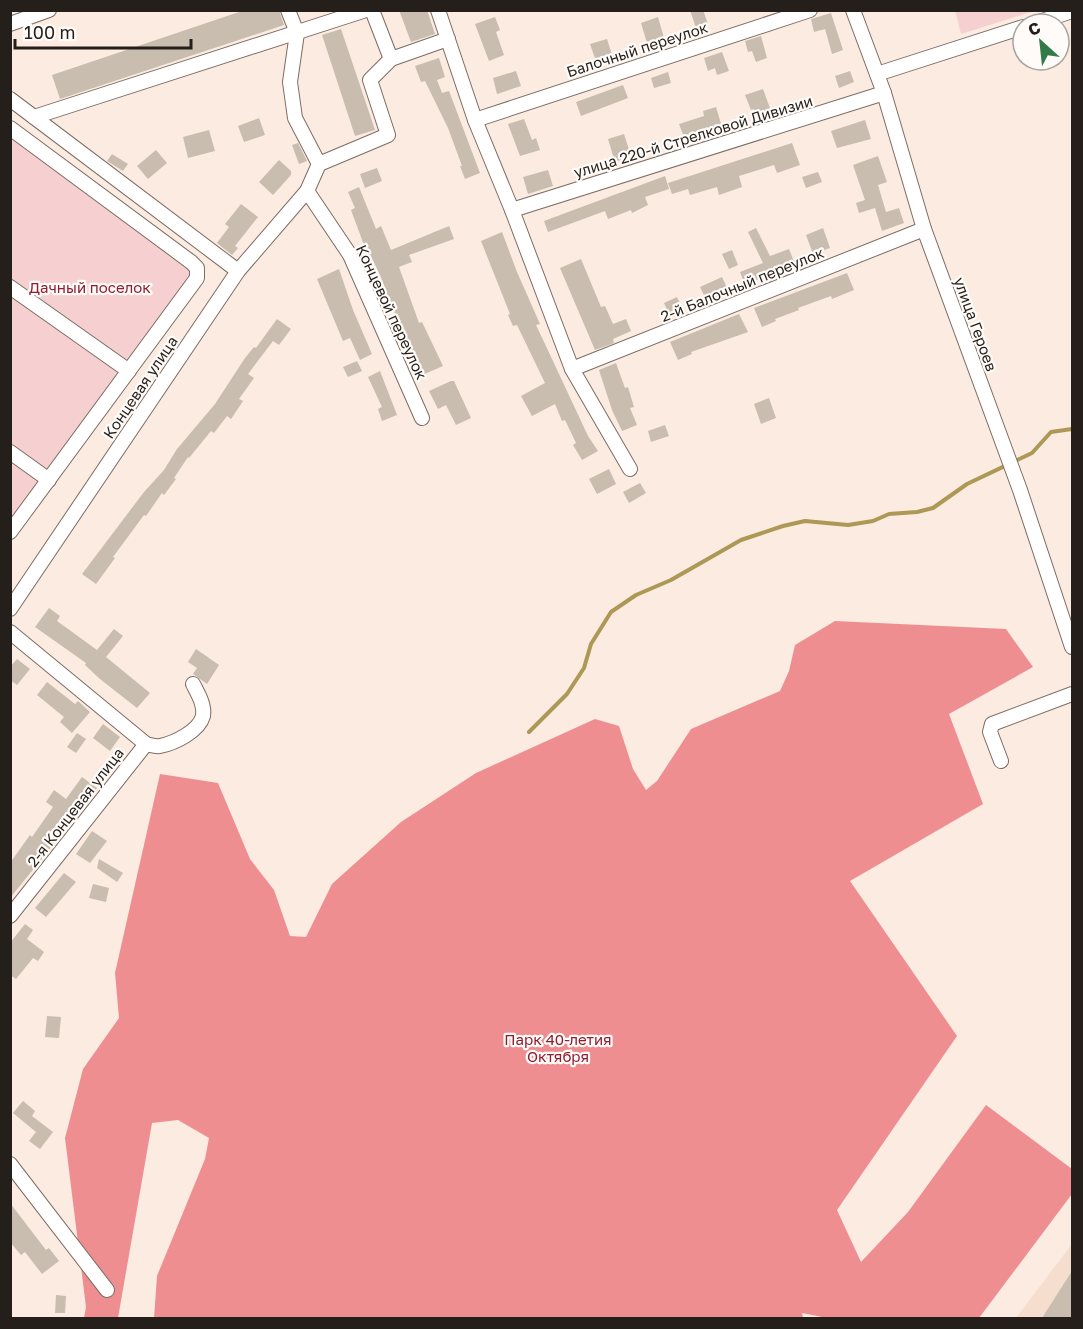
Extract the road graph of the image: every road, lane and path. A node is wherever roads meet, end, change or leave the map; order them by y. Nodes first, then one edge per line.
1 (49, 10) edge
2 (288, 10) edge
3 (366, 10) edge
4 (372, 10) edge
5 (810, 10) edge
6 (853, 10) edge
7 (439, 11) edge
8 (10, 24) edge
9 (1011, 31) edge
10 (297, 33) junction
11 (448, 39) junction
12 (392, 59) junction
13 (877, 74) junction
14 (884, 93) junction
15 (10, 99) edge
16 (34, 117) junction
17 (475, 120) junction
18 (10, 128) edge
19 (319, 164) junction
20 (307, 192) junction
21 (512, 210) junction
22 (924, 229) junction
23 (238, 271) junction
24 (10, 287) edge
25 (572, 369) junction
26 (129, 371) junction
27 (422, 418) dead end
28 (10, 452) edge
29 (630, 469) dead end
30 (49, 480) junction
31 (10, 532) edge
32 (10, 609) edge
33 (10, 632) edge
34 (1072, 647) edge
35 (193, 684) dead end
36 (1072, 694) edge
37 (146, 744) junction
38 (1001, 761) dead end
39 (10, 916) edge
40 (10, 1164) edge
41 (107, 1290) dead end

1 - 8 street
2 - 10 street
3 - 10 street
4 - 12 street
5 - 17 street, Балочный переулок
6 - 13 street, улица Героев
7 - 11 street
9 - 13 street
10 - 16 street
10 - 19 street
11 - 12 street
11 - 17 street
12 - 19 street
13 - 14 street, улица Героев
14 - 21 street, улица 220-й Стрелковой Дивизии
14 - 22 street, улица Героев
15 - 16 street
16 - 23 street
17 - 21 street
18 - 26 street
19 - 20 street, Концевая улица
20 - 23 street, Концевая улица
20 - 27 street, Концевой переулок
21 - 25 street
22 - 25 street, 2-й Балочный переулок
22 - 34 street, улица Героев
23 - 32 street, Концевая улица
24 - 26 street
25 - 29 street
26 - 30 street
28 - 30 street
30 - 31 street
33 - 37 street, 2-я Концевая улица
35 - 37 street
36 - 38 street
37 - 39 street, 2-я Концевая улица
40 - 41 street

